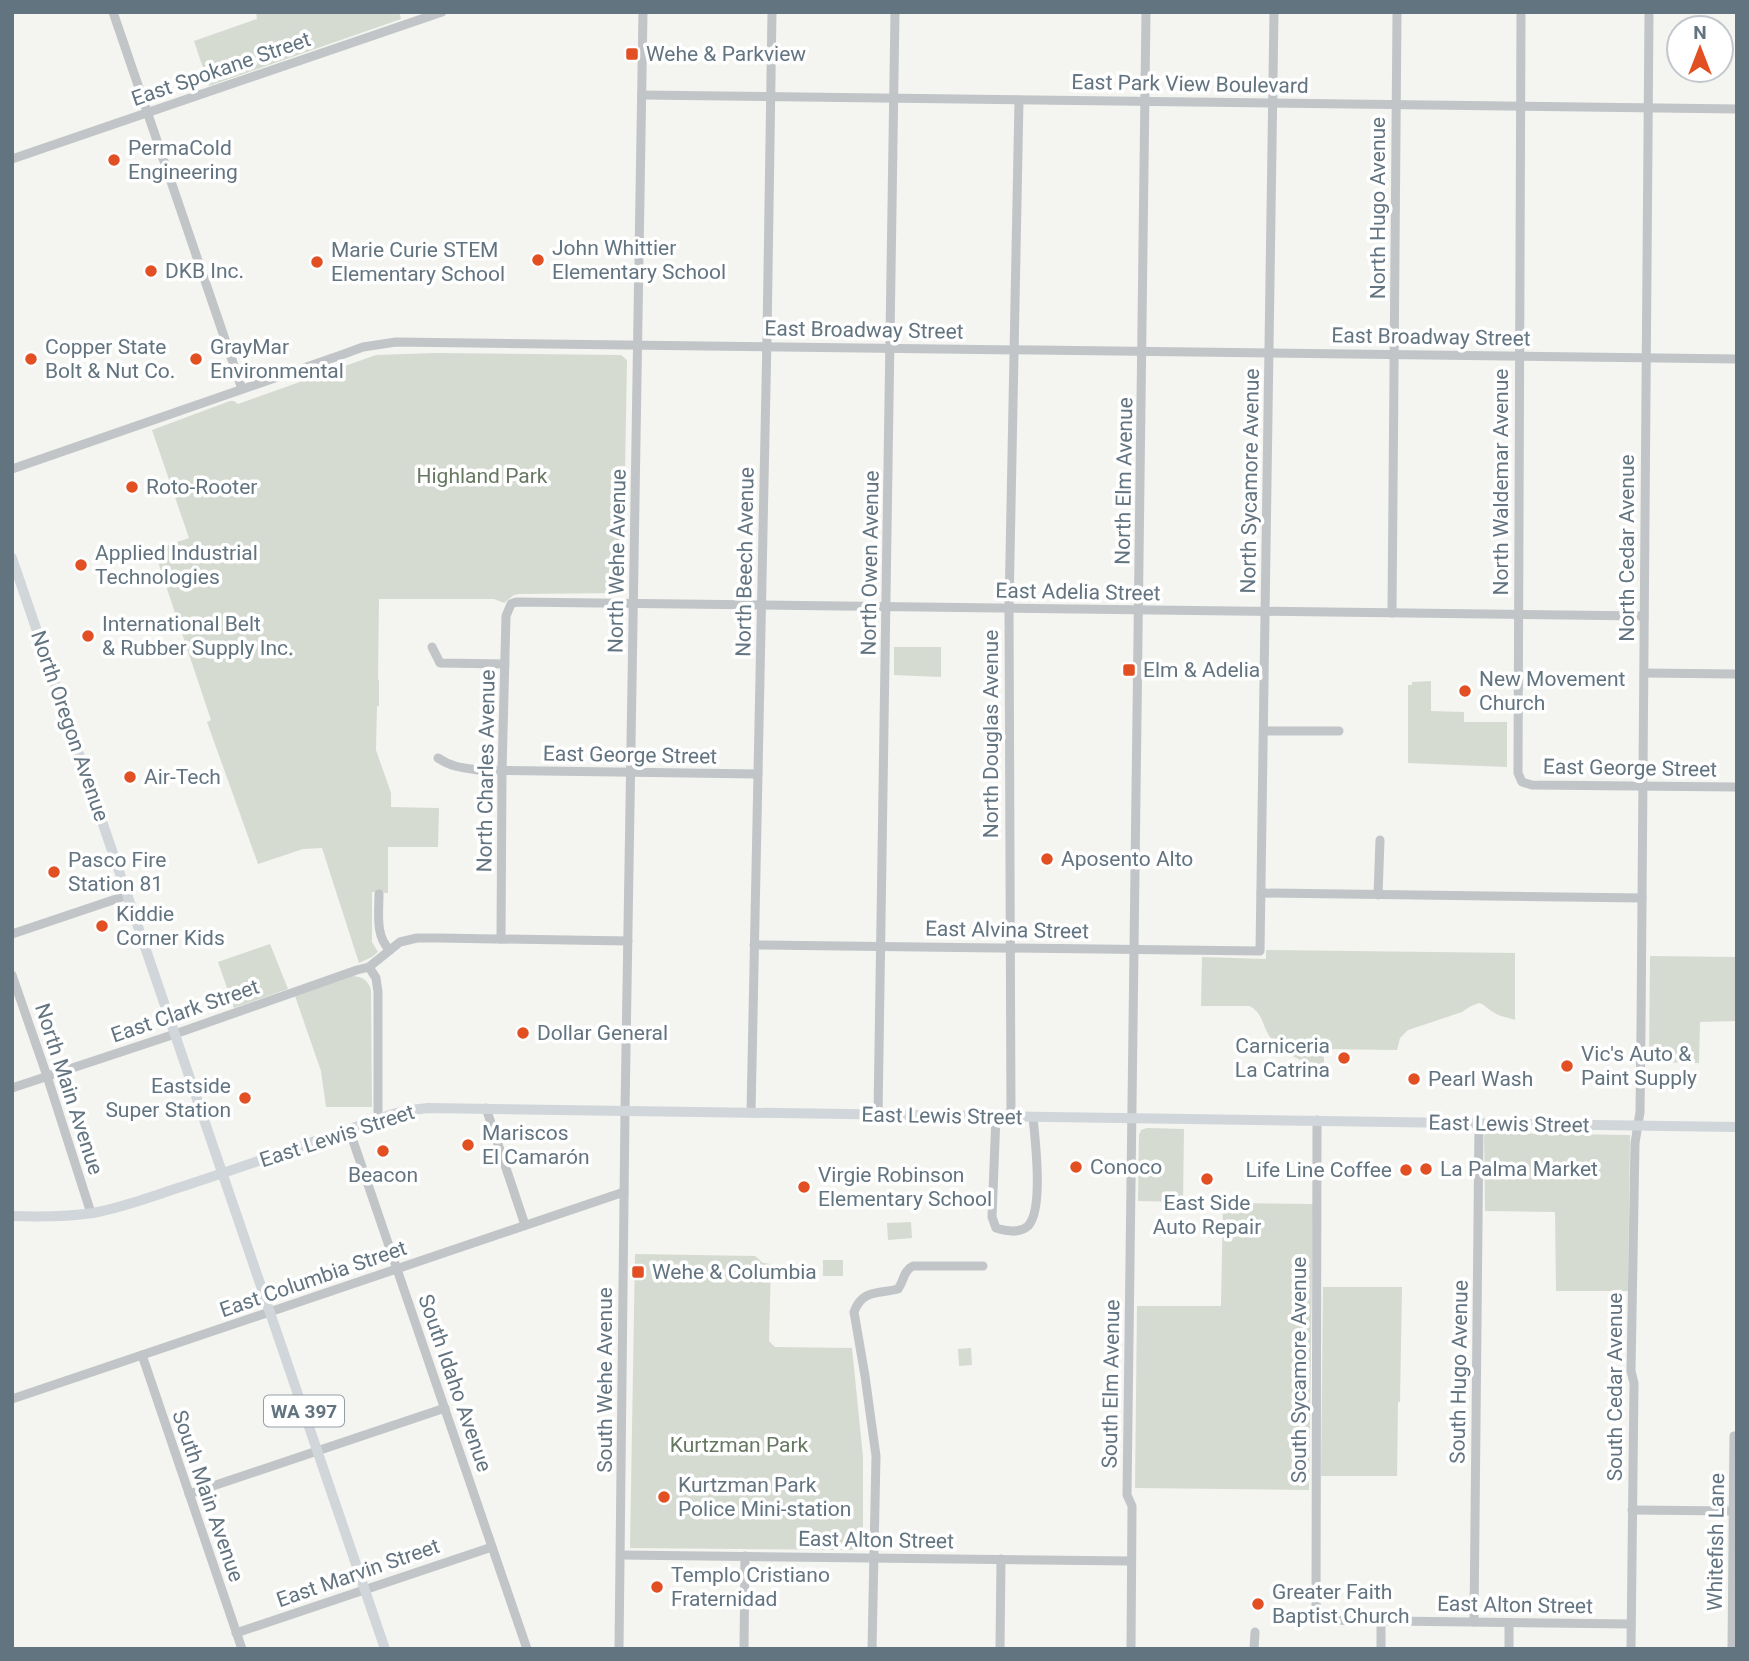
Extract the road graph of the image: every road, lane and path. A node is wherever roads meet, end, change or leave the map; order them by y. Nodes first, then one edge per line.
1 (113, 12) edge
2 (442, 12) edge
3 (643, 12) edge
4 (772, 12) edge
5 (895, 12) edge
6 (1146, 12) edge
7 (1274, 12) edge
8 (1397, 12) edge
9 (1521, 12) edge
10 (1649, 12) edge
11 (642, 95) junction
12 (771, 97) junction
13 (894, 98) junction
14 (1019, 100) junction
15 (1146, 101) junction
16 (1273, 103) junction
17 (1396, 105) junction
18 (1521, 106) junction
19 (1648, 108) junction
20 (1737, 109) edge
21 (147, 113) junction
22 (12, 159) edge
23 (638, 345) junction
24 (767, 346) junction
25 (891, 348) junction
26 (1013, 349) junction
27 (1143, 351) junction
28 (1269, 353) junction
29 (1395, 354) junction
30 (1520, 356) junction
31 (1646, 357) junction
32 (1737, 359) edge
33 (242, 389) junction
34 (12, 469) edge
35 (12, 558) edge
36 (634, 603) junction
37 (511, 604) joint
38 (761, 605) junction
39 (887, 607) junction
40 (1009, 608) junction
41 (1139, 610) junction
42 (1266, 612) junction
43 (1392, 613) junction
44 (1518, 615) junction
45 (1644, 616) junction
46 (432, 647) dead end
47 (505, 664) junction
48 (1644, 673) junction
49 (1737, 674) edge
50 (1264, 731) junction
51 (1339, 731) dead end
52 (438, 758) dead end
53 (502, 771) junction
54 (631, 773) junction
55 (758, 774) junction
56 (1522, 782) joint
57 (1643, 786) junction
58 (1737, 787) edge
59 (1380, 840) dead end
60 (1261, 893) junction
61 (379, 894) dead end
62 (128, 895) junction
63 (1378, 895) junction
64 (1642, 898) junction
65 (12, 934) edge
66 (501, 939) junction
67 (628, 941) junction
68 (754, 945) junction
69 (881, 946) junction
70 (1010, 948) junction
71 (1135, 949) junction
72 (390, 950) junction
73 (1259, 951) joint
74 (369, 967) junction
75 (12, 975) edge
76 (175, 1034) junction
77 (47, 1076) junction
78 (12, 1088) edge
79 (486, 1108) junction
80 (625, 1111) junction
81 (751, 1113) junction
82 (878, 1115) junction
83 (996, 1116) junction
84 (1011, 1116) junction
85 (1033, 1117) junction
86 (1132, 1118) junction
87 (378, 1119) junction
88 (1317, 1120) junction
89 (1479, 1123) junction
90 (1638, 1125) junction
91 (1737, 1126) edge
92 (349, 1129) junction
93 (222, 1173) junction
94 (624, 1192) junction
95 (91, 1213) junction
96 (12, 1216) edge
97 (525, 1225) junction
98 (983, 1266) dead end
99 (397, 1268) junction
100 (269, 1312) junction
101 (142, 1355) junction
102 (12, 1399) edge
103 (445, 1408) junction
104 (1735, 1436) edge
105 (318, 1451) junction
106 (189, 1494) junction
107 (1632, 1510) junction
108 (1733, 1511) junction
109 (492, 1547) junction
110 (621, 1555) junction
111 (746, 1556) junction
112 (873, 1558) junction
113 (1001, 1559) junction
114 (1131, 1561) junction
115 (364, 1590) junction
116 (1735, 1599) edge
117 (1315, 1620) joint
118 (1381, 1621) junction
119 (1474, 1622) junction
120 (1509, 1623) junction
121 (1631, 1624) junction
122 (1255, 1632) dead end
123 (236, 1633) junction
124 (242, 1649) edge
125 (384, 1649) edge
126 (527, 1649) edge
127 (620, 1649) edge
128 (744, 1649) edge
129 (872, 1649) edge
130 (1000, 1649) edge
131 (1131, 1649) edge
132 (1254, 1649) edge
133 (1381, 1649) edge
134 (1509, 1649) edge
135 (1631, 1649) edge
136 (1732, 1649) edge

1 - 21 street
2 - 21 street, East Spokane Street
3 - 11 street, North Wehe Avenue
4 - 12 street, North Beech Avenue
5 - 13 street, North Owen Avenue
6 - 15 street, North Elm Avenue
7 - 16 street, North Sycamore Avenue
8 - 17 street, North Hugo Avenue
9 - 18 street, North Waldemar Avenue
10 - 19 street, North Cedar Avenue
11 - 12 street, East Park View Boulevard
11 - 23 street, North Wehe Avenue
12 - 13 street, East Park View Boulevard
12 - 24 street, North Beech Avenue
13 - 14 street, East Park View Boulevard
13 - 25 street, North Owen Avenue
14 - 15 street, East Park View Boulevard
14 - 26 street, North Douglas Avenue
15 - 16 street, East Park View Boulevard
15 - 27 street, North Elm Avenue
16 - 17 street, East Park View Boulevard
16 - 28 street, North Sycamore Avenue
17 - 18 street, East Park View Boulevard
17 - 29 street, North Hugo Avenue
18 - 19 street, East Park View Boulevard
18 - 30 street, North Waldemar Avenue
19 - 20 street, East Park View Boulevard
19 - 31 street, North Cedar Avenue
21 - 22 street, East Spokane Street
21 - 33 street
23 - 24 street, East Broadway Street
23 - 33 street, East Broadway Street
23 - 36 street, North Wehe Avenue
24 - 25 street, East Broadway Street
24 - 38 street, North Beech Avenue
25 - 26 street, East Broadway Street
25 - 39 street, North Owen Avenue
26 - 27 street, East Broadway Street
26 - 40 street, North Douglas Avenue
27 - 28 street, East Broadway Street
27 - 41 street, North Elm Avenue
28 - 29 street, East Broadway Street
28 - 42 street, North Sycamore Avenue
29 - 30 street, East Broadway Street
29 - 43 street, North Hugo Avenue
30 - 31 street, East Broadway Street
30 - 44 street, North Waldemar Avenue
31 - 32 street, East Broadway Street
31 - 45 street, North Cedar Avenue
33 - 34 street, East Broadway Street
35 - 62 main road, North Oregon Avenue / WA 397
36 - 37 street, East Adelia Street
36 - 38 street, East Adelia Street
36 - 54 street, North Wehe Avenue
37 - 47 street, North Charles Avenue
38 - 39 street, East Adelia Street
38 - 55 street, North Beech Avenue
39 - 40 street, East Adelia Street
39 - 69 street, North Owen Avenue
40 - 41 street, East Adelia Street
40 - 70 street, North Douglas Avenue
41 - 42 street, East Adelia Street
41 - 71 street, North Elm Avenue
42 - 43 street, East Adelia Street
42 - 50 street, North Sycamore Avenue
43 - 44 street, East Adelia Street
44 - 45 street, East Adelia Street
44 - 56 street, North Waldemar Avenue
45 - 48 street, North Cedar Avenue
46 - 47 street
47 - 53 street, North Charles Avenue
48 - 49 street
48 - 57 street, North Cedar Avenue
50 - 51 street
50 - 60 street, North Sycamore Avenue
52 - 53 street, East George Street
53 - 54 street, East George Street
53 - 66 street, North Charles Avenue
54 - 55 street, East George Street
54 - 67 street, North Wehe Avenue
55 - 68 street, North Beech Avenue
56 - 57 street, East George Street
57 - 58 street, East George Street
57 - 64 street, North Cedar Avenue
59 - 63 street
60 - 63 street
60 - 73 street, North Sycamore Avenue
61 - 72 street
62 - 65 street
62 - 76 main road, North Oregon Avenue / WA 397
63 - 64 street
64 - 90 street, North Cedar Avenue
66 - 67 street
66 - 72 street
67 - 80 street, North Wehe Avenue
68 - 69 street, East Alvina Street
68 - 81 street, North Beech Avenue
69 - 70 street, East Alvina Street
69 - 82 street, North Owen Avenue
70 - 71 street, East Alvina Street
70 - 84 street, North Douglas Avenue
71 - 73 street, East Alvina Street
71 - 86 street, North Elm Avenue
72 - 74 street
74 - 76 street, East Clark Street
74 - 87 street
75 - 77 street, North Main Avenue
76 - 77 street, East Clark Street
76 - 93 main road, North Oregon Avenue / WA 397
77 - 78 street, East Clark Street
77 - 95 street, North Main Avenue
79 - 80 main road, East Lewis Street
79 - 87 main road, East Lewis Street
79 - 97 street
80 - 81 main road, East Lewis Street
80 - 94 street, South Wehe Avenue
81 - 82 main road, East Lewis Street
82 - 83 main road, East Lewis Street
83 - 84 main road, East Lewis Street
83 - 85 street
84 - 85 main road, East Lewis Street
85 - 86 main road, East Lewis Street
86 - 88 main road, East Lewis Street
86 - 114 street, South Elm Avenue
87 - 92 main road, East Lewis Street
88 - 89 main road, East Lewis Street
88 - 117 street, South Sycamore Avenue
89 - 90 main road, East Lewis Street
89 - 119 street, South Hugo Avenue
90 - 91 main road, East Lewis Street
90 - 107 street, South Cedar Avenue
92 - 93 main road, East Lewis Street
92 - 99 street, South Idaho Avenue
93 - 95 main road, East Lewis Street
93 - 100 main road, WA 397
94 - 97 street, East Columbia Street
94 - 110 street, South Wehe Avenue
95 - 96 main road, East Lewis Street
97 - 99 street, East Columbia Street
98 - 112 street
99 - 100 street, East Columbia Street
99 - 103 street, South Idaho Avenue
100 - 101 street, East Columbia Street
100 - 105 main road, WA 397
101 - 102 street, East Columbia Street
101 - 106 street, South Main Avenue
103 - 105 street
103 - 109 street, South Idaho Avenue
104 - 108 street, Whitefish Lane
105 - 106 street
105 - 115 main road, WA 397
106 - 123 street, South Main Avenue
107 - 108 street
107 - 121 street, South Cedar Avenue
108 - 116 street, Whitefish Lane
109 - 115 street, East Marvin Street
109 - 126 street, South Idaho Avenue
110 - 111 street, East Alton Street
110 - 127 street, South Wehe Avenue
111 - 112 street, East Alton Street
111 - 128 street
112 - 113 street, East Alton Street
112 - 129 street
113 - 114 street, East Alton Street
113 - 130 street
114 - 131 street, South Elm Avenue
115 - 123 street, East Marvin Street
115 - 125 main road, WA 397
116 - 136 street, Whitefish Lane
117 - 118 street, East Alton Street
118 - 119 street, East Alton Street
118 - 133 street
119 - 120 street, East Alton Street
120 - 121 street, East Alton Street
120 - 134 street
121 - 135 street, South Cedar Avenue
122 - 132 street
123 - 124 street, South Main Avenue

